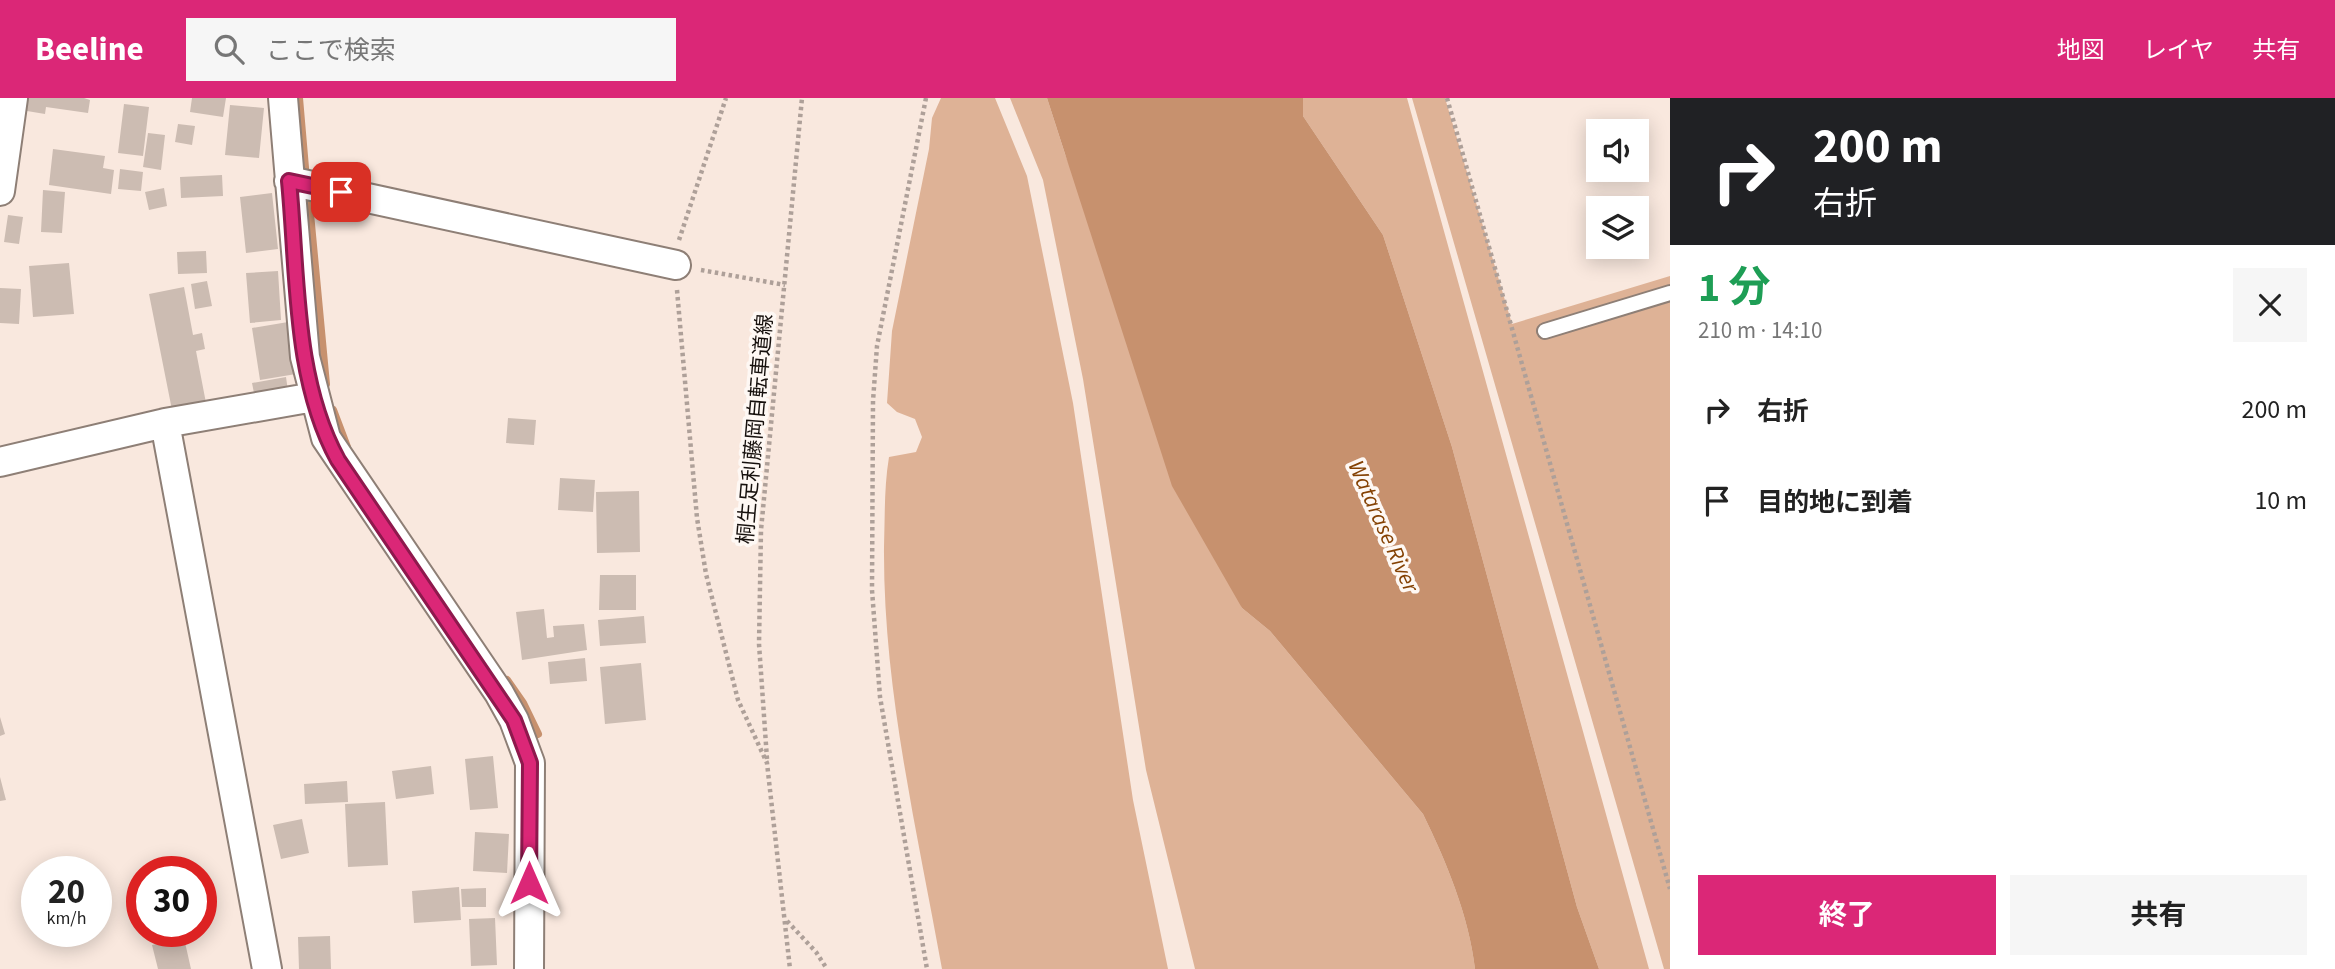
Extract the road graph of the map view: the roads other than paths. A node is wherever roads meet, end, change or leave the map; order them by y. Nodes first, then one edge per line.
1 (13, 98) edge
2 (283, 98) edge
3 (289, 181) junction
4 (0, 191) edge
5 (676, 265) road end
6 (1670, 293) edge
7 (1545, 331) dead end
8 (314, 397) junction
9 (165, 423) junction
10 (0, 462) edge
11 (267, 969) edge
12 (529, 969) edge

1 - 4 street
2 - 3 street
3 - 5 street
3 - 8 street
6 - 7 lane
8 - 9 street
8 - 12 street
9 - 10 street
9 - 11 street

